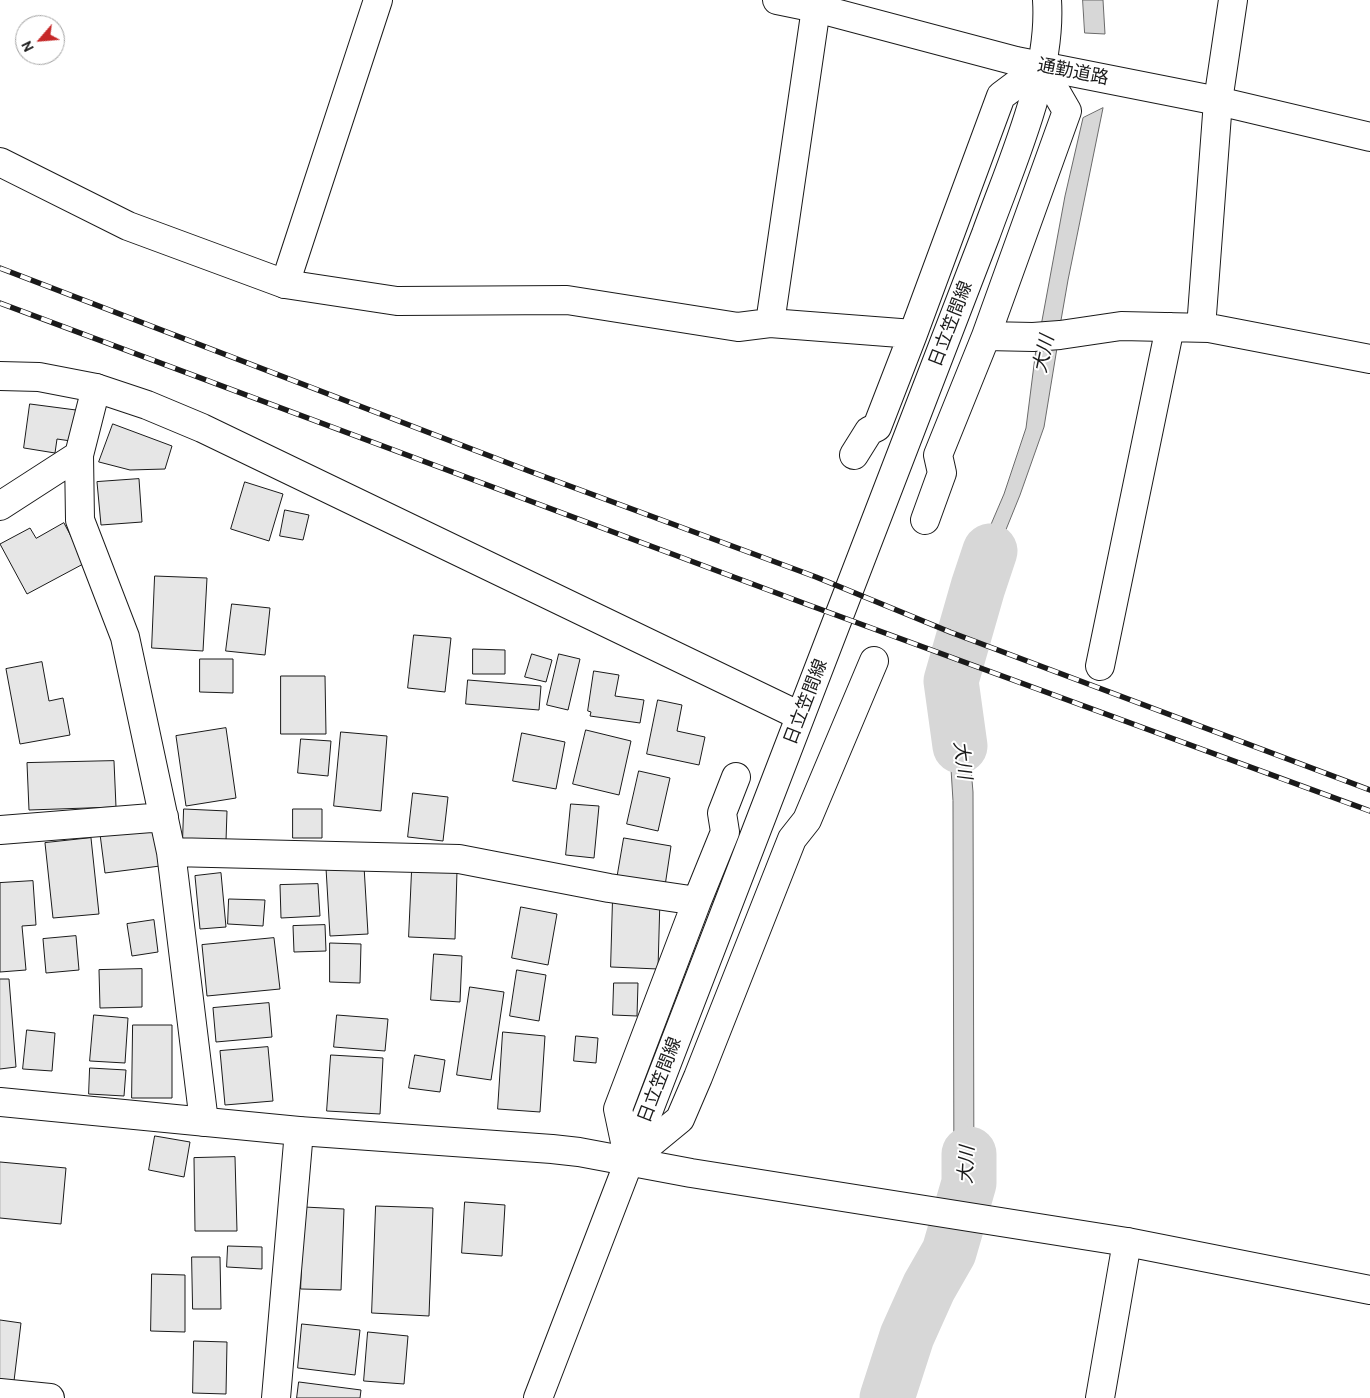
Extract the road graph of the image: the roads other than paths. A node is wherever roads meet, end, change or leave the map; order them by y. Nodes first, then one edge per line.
1 (378, 0) edge
2 (777, 0) edge
3 (1047, 0) edge
4 (1233, 0) edge
5 (818, 4) edge
6 (1041, 66) junction
7 (1218, 101) junction
8 (1370, 137) edge
9 (0, 162) edge
10 (285, 284) junction
11 (770, 323) junction
12 (1170, 327) junction
13 (1201, 328) junction
14 (913, 334) junction
15 (986, 336) junction
16 (1370, 359) edge
17 (0, 376) edge
18 (96, 388) junction
19 (79, 455) junction
20 (854, 455) dead end
21 (0, 506) edge
22 (924, 520) dead end
23 (874, 661) dead end
24 (1100, 666) dead end
25 (800, 716) junction
26 (736, 777) dead end
27 (164, 817) junction
28 (0, 830) edge
29 (171, 852) junction
30 (697, 901) junction
31 (0, 1102) edge
32 (204, 1122) junction
33 (298, 1131) junction
34 (629, 1161) junction
35 (1127, 1242) junction
36 (1370, 1290) edge
37 (0, 1393) edge
38 (50, 1398) edge
39 (276, 1398) edge
40 (538, 1398) edge
41 (1100, 1398) edge

1 - 10 street
2 - 5 street, 通勤道路
3 - 6 street, 日立笠間線
4 - 7 street
5 - 6 street, 通勤道路
5 - 11 street
6 - 7 street, 通勤道路
6 - 14 street
6 - 15 street
6 - 25 street, 日立笠間線
7 - 8 street, 通勤道路
7 - 13 street
9 - 10 street
10 - 11 street
11 - 14 street
12 - 13 street
12 - 15 street
12 - 24 street
13 - 16 street
14 - 20 street
15 - 22 street
17 - 18 street
18 - 19 street
18 - 25 street
19 - 21 street
19 - 27 street
23 - 34 street
25 - 34 street, 日立笠間線
26 - 30 street
27 - 28 street
27 - 29 street
29 - 30 street
29 - 32 street
30 - 34 street
31 - 32 street
32 - 33 street
33 - 34 street
33 - 39 street
34 - 35 street
34 - 40 street, 日立笠間線
35 - 36 street
35 - 41 street
37 - 38 street

